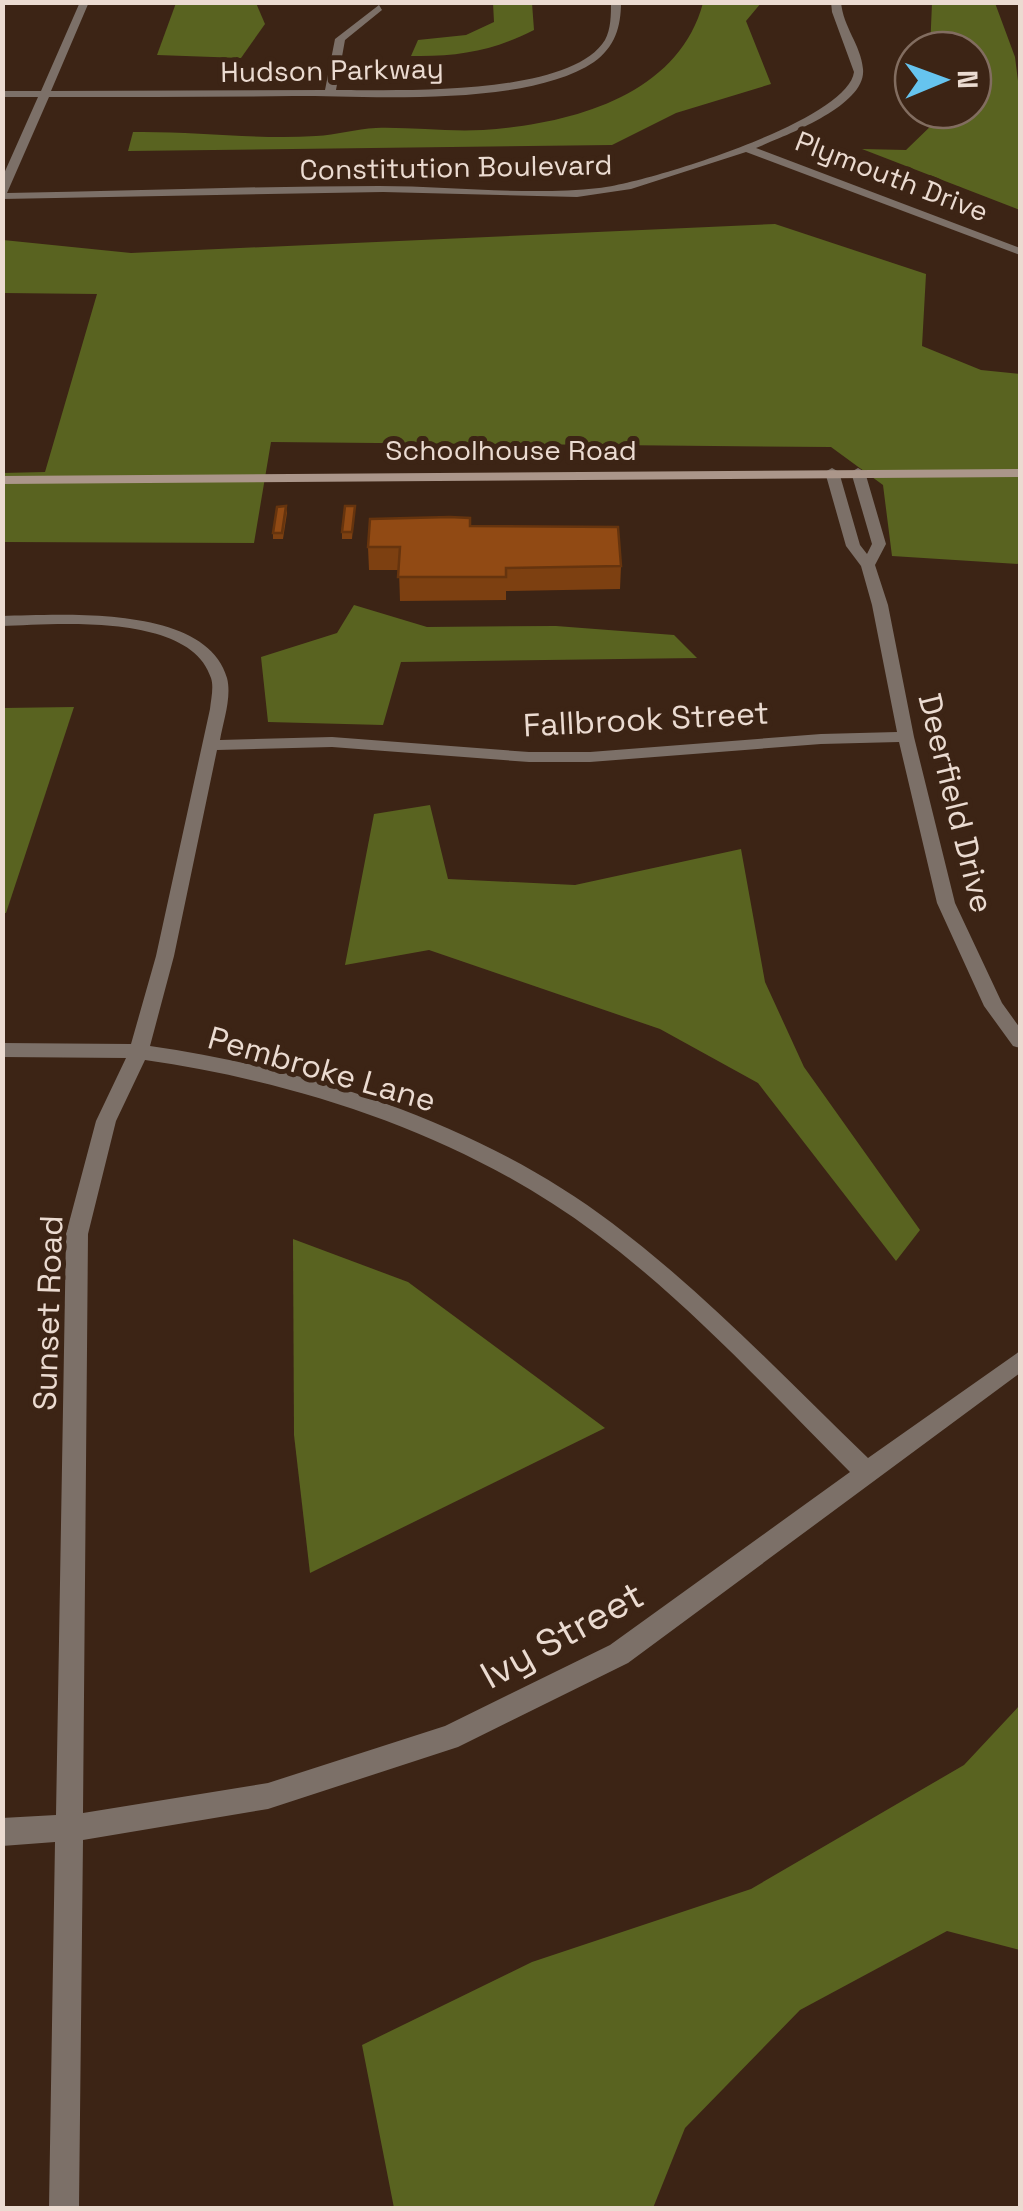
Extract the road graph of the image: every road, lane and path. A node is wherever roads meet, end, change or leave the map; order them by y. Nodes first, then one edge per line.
1 (85, 2) edge
2 (616, 2) edge
3 (836, 2) edge
4 (379, 8) dead end
5 (2, 94) edge
6 (44, 94) junction
7 (330, 94) junction
8 (746, 148) junction
9 (2, 194) edge
10 (1020, 252) edge
11 (832, 472) junction
12 (858, 472) junction
13 (1020, 473) edge
14 (2, 480) edge
15 (868, 565) junction
16 (2, 621) edge
17 (906, 738) junction
18 (210, 746) junction
19 (1020, 1041) edge
20 (2, 1050) edge
21 (139, 1052) junction
22 (1020, 1361) edge
23 (865, 1471) junction
24 (72, 1828) junction
25 (2, 1832) edge
26 (64, 2208) edge

1 - 6 street
2 - 7 street, Hudson Parkway
3 - 8 street, Constitution Boulevard
4 - 7 street
5 - 6 street, Hudson Parkway
6 - 7 street, Hudson Parkway
6 - 9 street
8 - 9 street, Constitution Boulevard
8 - 10 street, Plymouth Drive
11 - 12 street, Schoolhouse Road
11 - 14 street, Schoolhouse Road
11 - 15 street, Deerfield Drive
12 - 13 street, Schoolhouse Road
12 - 15 street, Deerfield Drive
15 - 17 street, Deerfield Drive
16 - 18 street, Sunset Road
17 - 18 street, Fallbrook Street
17 - 19 street, Deerfield Drive
18 - 21 street, Sunset Road
20 - 21 street, Pembroke Lane
21 - 23 street, Pembroke Lane
21 - 24 street, Sunset Road
22 - 23 street, Ivy Street
23 - 24 street, Ivy Street
24 - 25 street, Ivy Street
24 - 26 street, Sunset Road

